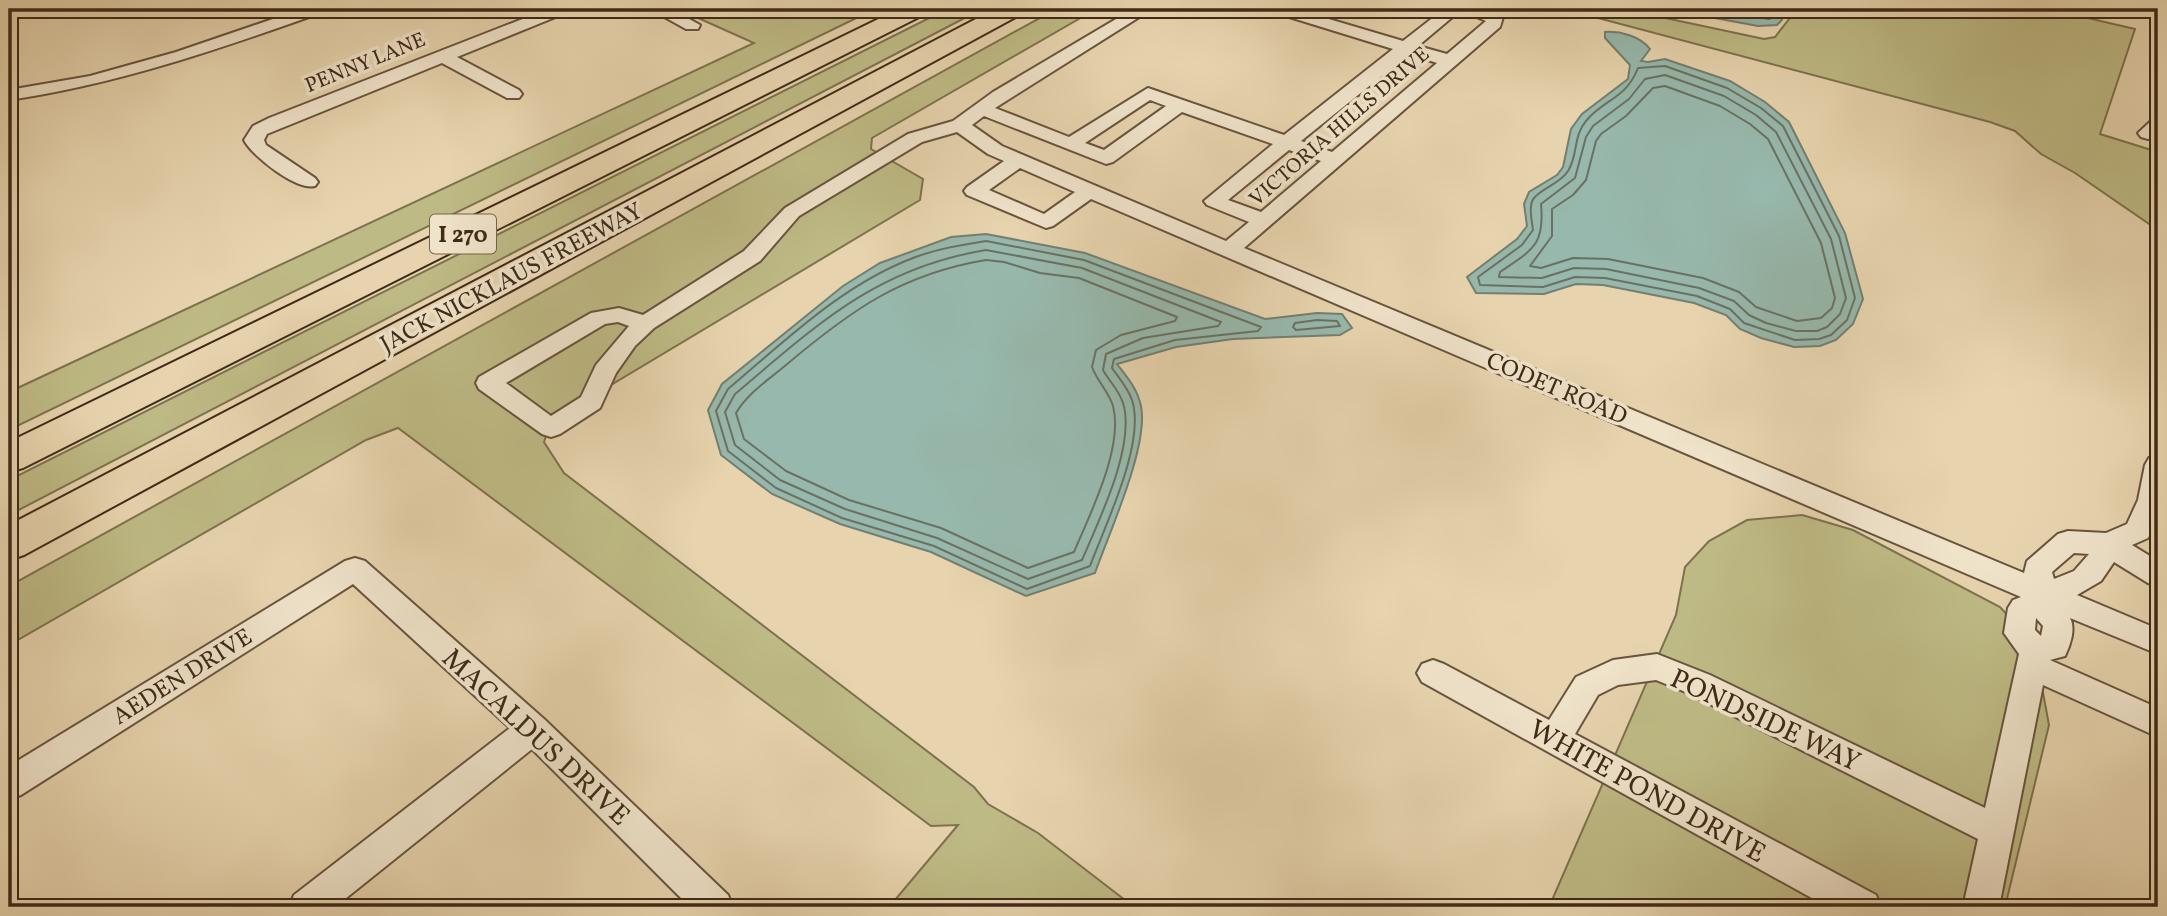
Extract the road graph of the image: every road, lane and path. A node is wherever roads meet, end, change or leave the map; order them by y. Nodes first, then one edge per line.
1 (317, 9) edge
2 (562, 9) edge
3 (658, 9) edge
4 (916, 9) edge
5 (1013, 9) edge
6 (1144, 9) edge
7 (1279, 9) edge
8 (1454, 9) edge
9 (1476, 10) edge
10 (1313, 13) edge
11 (692, 25) dead end
12 (1404, 47) junction
13 (443, 56) junction
14 (1450, 61) junction
15 (513, 94) dead end
16 (11, 97) edge
17 (1181, 104) junction
18 (982, 109) junction
19 (960, 125) junction
20 (1286, 142) junction
21 (1072, 144) junction
22 (1019, 160) junction
23 (1335, 160) junction
24 (308, 182) dead end
25 (1089, 191) junction
26 (1264, 221) junction
27 (1229, 250) junction
28 (646, 323) junction
29 (9, 458) edge
30 (2158, 465) edge
31 (9, 544) edge
32 (2108, 544) junction
33 (355, 569) joint
34 (2158, 575) edge
35 (2042, 598) junction
36 (2158, 642) edge
37 (2033, 659) junction
38 (1433, 673) dead end
39 (2158, 723) edge
40 (533, 730) junction
41 (1555, 739) junction
42 (9, 784) edge
43 (1997, 831) junction
44 (307, 907) edge
45 (715, 907) edge
46 (1863, 907) edge
47 (1982, 907) edge

1 - 16 street
2 - 13 street, PENNY LANE
3 - 11 street
4 - 29 highway, I 270
5 - 31 highway, JACK NICKLAUS FREEWAY / I 270
6 - 18 street
7 - 10 street
8 - 12 street
9 - 14 street, VICTORIA HILLS DRIVE
10 - 12 street
12 - 14 street
12 - 20 street
13 - 15 street
13 - 24 street, PENNY LANE
14 - 23 street, VICTORIA HILLS DRIVE
17 - 20 street
17 - 21 street
17 - 21 street
18 - 19 street
18 - 21 street
19 - 22 street, CODET ROAD
19 - 28 street
20 - 23 street
20 - 26 street
22 - 25 street, CODET ROAD
22 - 25 street
23 - 26 street, VICTORIA HILLS DRIVE
25 - 27 street, CODET ROAD
26 - 27 street, VICTORIA HILLS DRIVE
27 - 35 street, CODET ROAD
28 - 28 street
30 - 32 street
32 - 34 street
32 - 35 street
33 - 40 street, MACALDUS DRIVE
33 - 42 street, AEDEN DRIVE
35 - 36 street, CODET ROAD
35 - 37 street
37 - 39 street
37 - 43 street
38 - 41 street, WHITE POND DRIVE
40 - 44 street
40 - 45 street, MACALDUS DRIVE
41 - 43 street, PONDSIDE WAY
41 - 46 street, WHITE POND DRIVE
43 - 47 street

